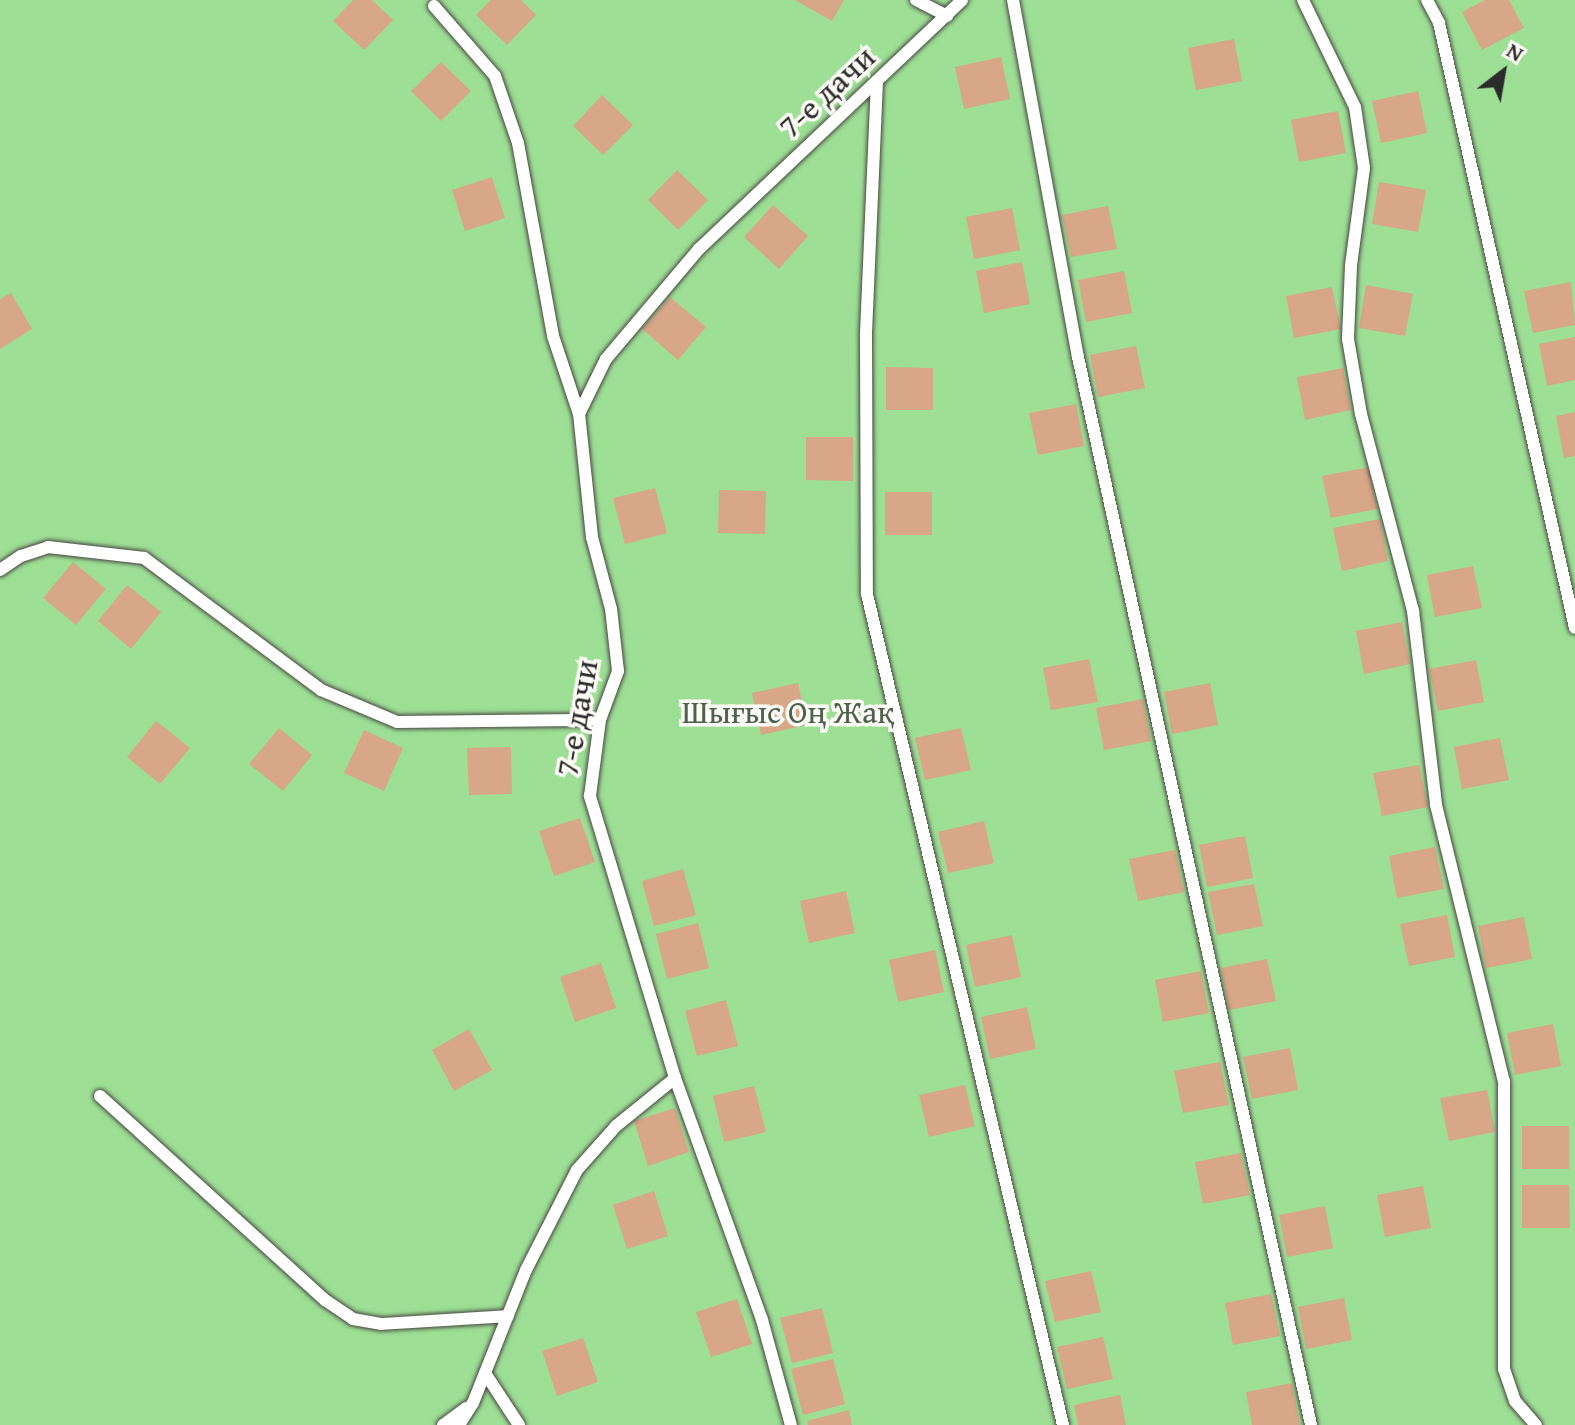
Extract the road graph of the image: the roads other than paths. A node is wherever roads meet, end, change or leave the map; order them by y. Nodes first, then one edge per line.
1 (916, 0) edge
2 (962, 0) edge
3 (1013, 0) edge
4 (1303, 0) edge
5 (1427, 0) edge
6 (434, 6) dead end
7 (947, 16) junction
8 (877, 81) junction
9 (579, 414) junction
10 (0, 570) edge
11 (1575, 628) edge
12 (600, 720) junction
13 (675, 1078) junction
14 (100, 1096) dead end
15 (508, 1316) junction
16 (485, 1373) junction
17 (473, 1403) junction
18 (443, 1425) edge
19 (459, 1425) edge
20 (519, 1425) edge
21 (791, 1425) edge
22 (1063, 1425) edge
23 (1311, 1425) edge
24 (1536, 1425) edge

1 - 7 lane
2 - 7 lane, 7-е дачи
3 - 23 lane
4 - 24 lane
5 - 11 lane
6 - 9 lane
7 - 8 lane, 7-е дачи
8 - 9 lane, 7-е дачи
8 - 22 lane
9 - 12 lane, 7-е дачи
10 - 12 lane
12 - 13 lane, 7-е дачи
13 - 15 lane
13 - 21 lane, 7-е дачи
14 - 15 lane
15 - 16 lane
16 - 17 lane
16 - 20 lane
17 - 18 lane
17 - 19 lane

